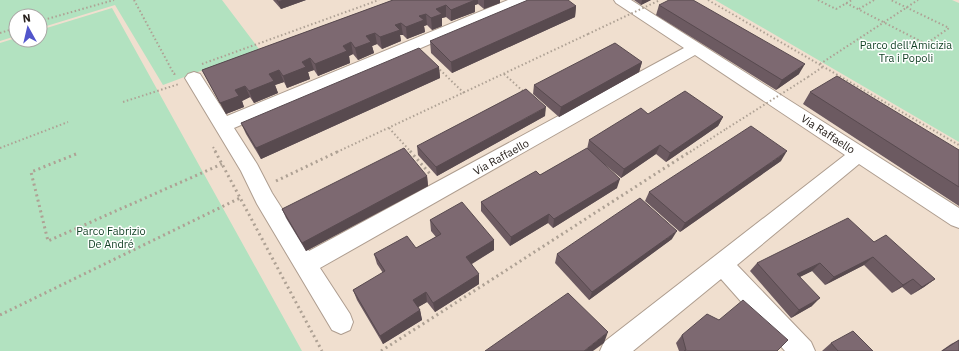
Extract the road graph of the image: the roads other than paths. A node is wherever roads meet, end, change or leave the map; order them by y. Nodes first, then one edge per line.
1 (521, 0) edge
2 (621, 0) edge
3 (696, 48) junction
4 (187, 78) road end
5 (223, 125) junction
6 (859, 154) junction
7 (959, 219) edge
8 (722, 264) junction
9 (305, 266) junction
10 (340, 322) dead end
11 (613, 351) edge
12 (802, 351) edge

1 - 5 street
2 - 3 street, Via Raffaello
3 - 6 street, Via Raffaello
3 - 9 street, Via Raffaello
4 - 5 street
5 - 9 street
6 - 7 street, Via Raffaello
6 - 8 street, Via Raffaello
8 - 11 street, Via Raffaello
8 - 12 street
9 - 10 street

